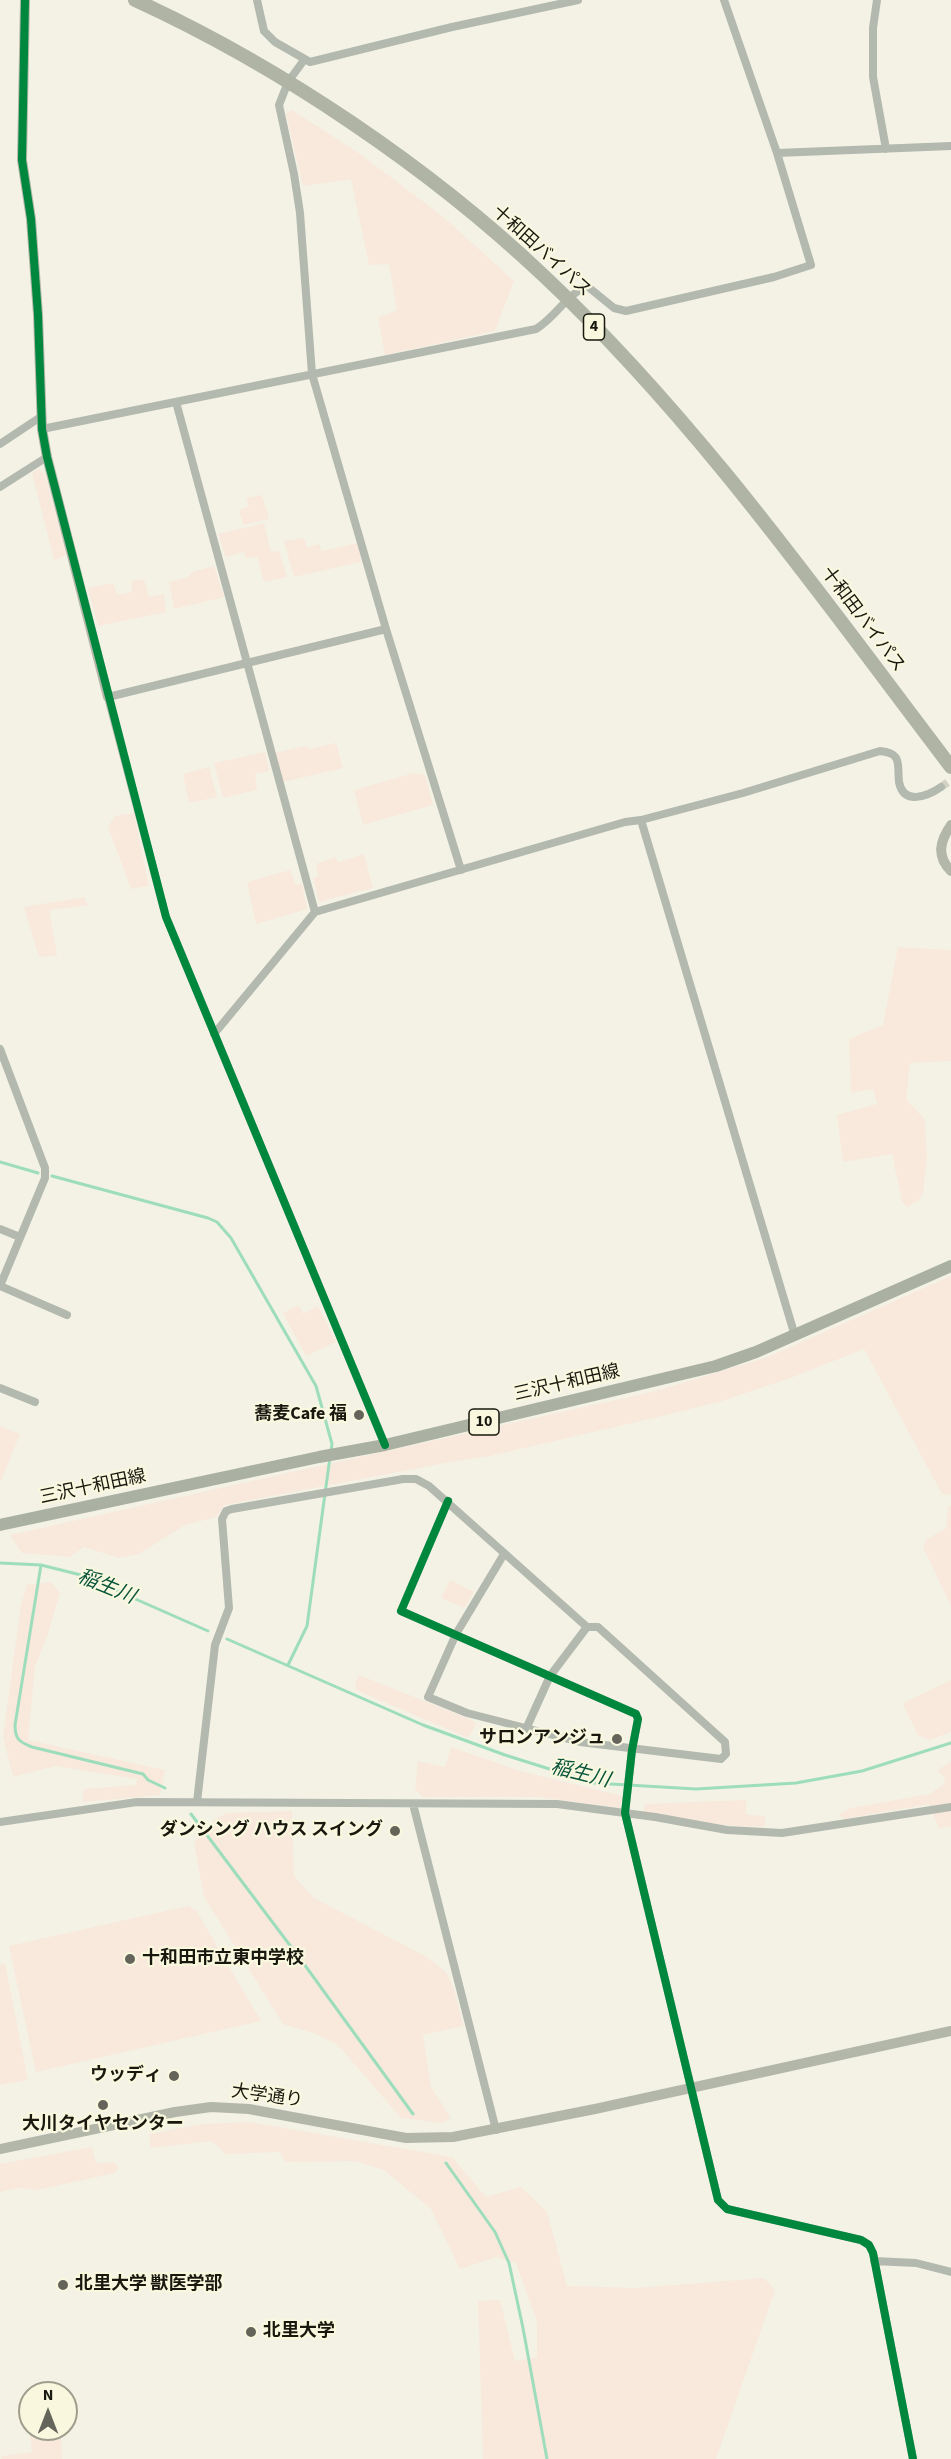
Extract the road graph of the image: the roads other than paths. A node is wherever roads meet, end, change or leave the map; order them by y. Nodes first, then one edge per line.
1 (25, 0) edge
2 (135, 0) edge
3 (257, 0) edge
4 (578, 0) edge
5 (724, 0) edge
6 (877, 0) edge
7 (304, 60) junction
8 (288, 82) junction
9 (951, 146) edge
10 (886, 149) junction
11 (777, 153) junction
12 (568, 299) junction
13 (312, 374) junction
14 (176, 402) junction
15 (42, 416) junction
16 (42, 429) junction
17 (0, 444) edge
18 (47, 458) junction
19 (0, 487) edge
20 (386, 629) junction
21 (248, 664) junction
22 (108, 697) junction
23 (951, 767) edge
24 (941, 788) tunnel mouth
25 (641, 820) junction
26 (951, 825) edge
27 (461, 870) junction
28 (951, 871) edge
29 (315, 912) junction
30 (214, 1034) junction
31 (0, 1049) edge
32 (0, 1229) edge
33 (20, 1237) junction
34 (951, 1266) edge
35 (0, 1286) edge
36 (67, 1314) dead end
37 (795, 1336) junction
38 (0, 1388) edge
39 (35, 1402) dead end
40 (385, 1445) junction
41 (448, 1501) junction
42 (0, 1525) edge
43 (504, 1554) junction
44 (587, 1627) junction
45 (456, 1634) junction
46 (550, 1676) junction
47 (526, 1730) junction
48 (632, 1750) junction
49 (196, 1802) junction
50 (413, 1804) junction
51 (951, 1807) edge
52 (625, 1814) junction
53 (0, 1822) edge
54 (951, 2031) edge
55 (692, 2088) junction
56 (496, 2130) junction
57 (0, 2149) edge
58 (874, 2261) junction
59 (951, 2272) edge
60 (913, 2459) edge

1 - 15 street
2 - 8 highway, 十和田バイパス / 4
3 - 7 street
4 - 7 street
5 - 11 street
6 - 10 street
7 - 8 street
8 - 12 highway, 十和田バイパス / 4
8 - 13 street
9 - 10 street
10 - 11 street
11 - 12 street
12 - 13 street
12 - 23 highway, 十和田バイパス / 4
13 - 14 street
13 - 20 street
14 - 16 street
14 - 21 street
15 - 16 street
15 - 17 street
16 - 18 street
18 - 19 street
18 - 22 street
20 - 21 street
20 - 27 street
21 - 22 street
21 - 29 street
22 - 30 street
24 - 25 street
25 - 27 street
25 - 37 street
26 - 28 street
27 - 29 street
29 - 30 street
30 - 40 street
31 - 33 street
32 - 33 street
33 - 35 street
34 - 37 main road, 三沢十和田線 / 10
35 - 36 street
37 - 40 main road, 三沢十和田線 / 10
38 - 39 street
40 - 42 main road, 三沢十和田線 / 10
41 - 43 street
41 - 45 street
41 - 49 street
43 - 44 street
43 - 45 street
44 - 46 street
44 - 48 street
45 - 46 street
45 - 47 street
46 - 47 street
46 - 48 street
47 - 48 street
48 - 52 street
49 - 50 street
49 - 53 street
50 - 52 street
50 - 56 street
51 - 52 street
52 - 55 street
54 - 55 street, 大学通り
55 - 56 street, 大学通り
55 - 58 street
56 - 57 street, 大学通り
58 - 59 street
58 - 60 street

